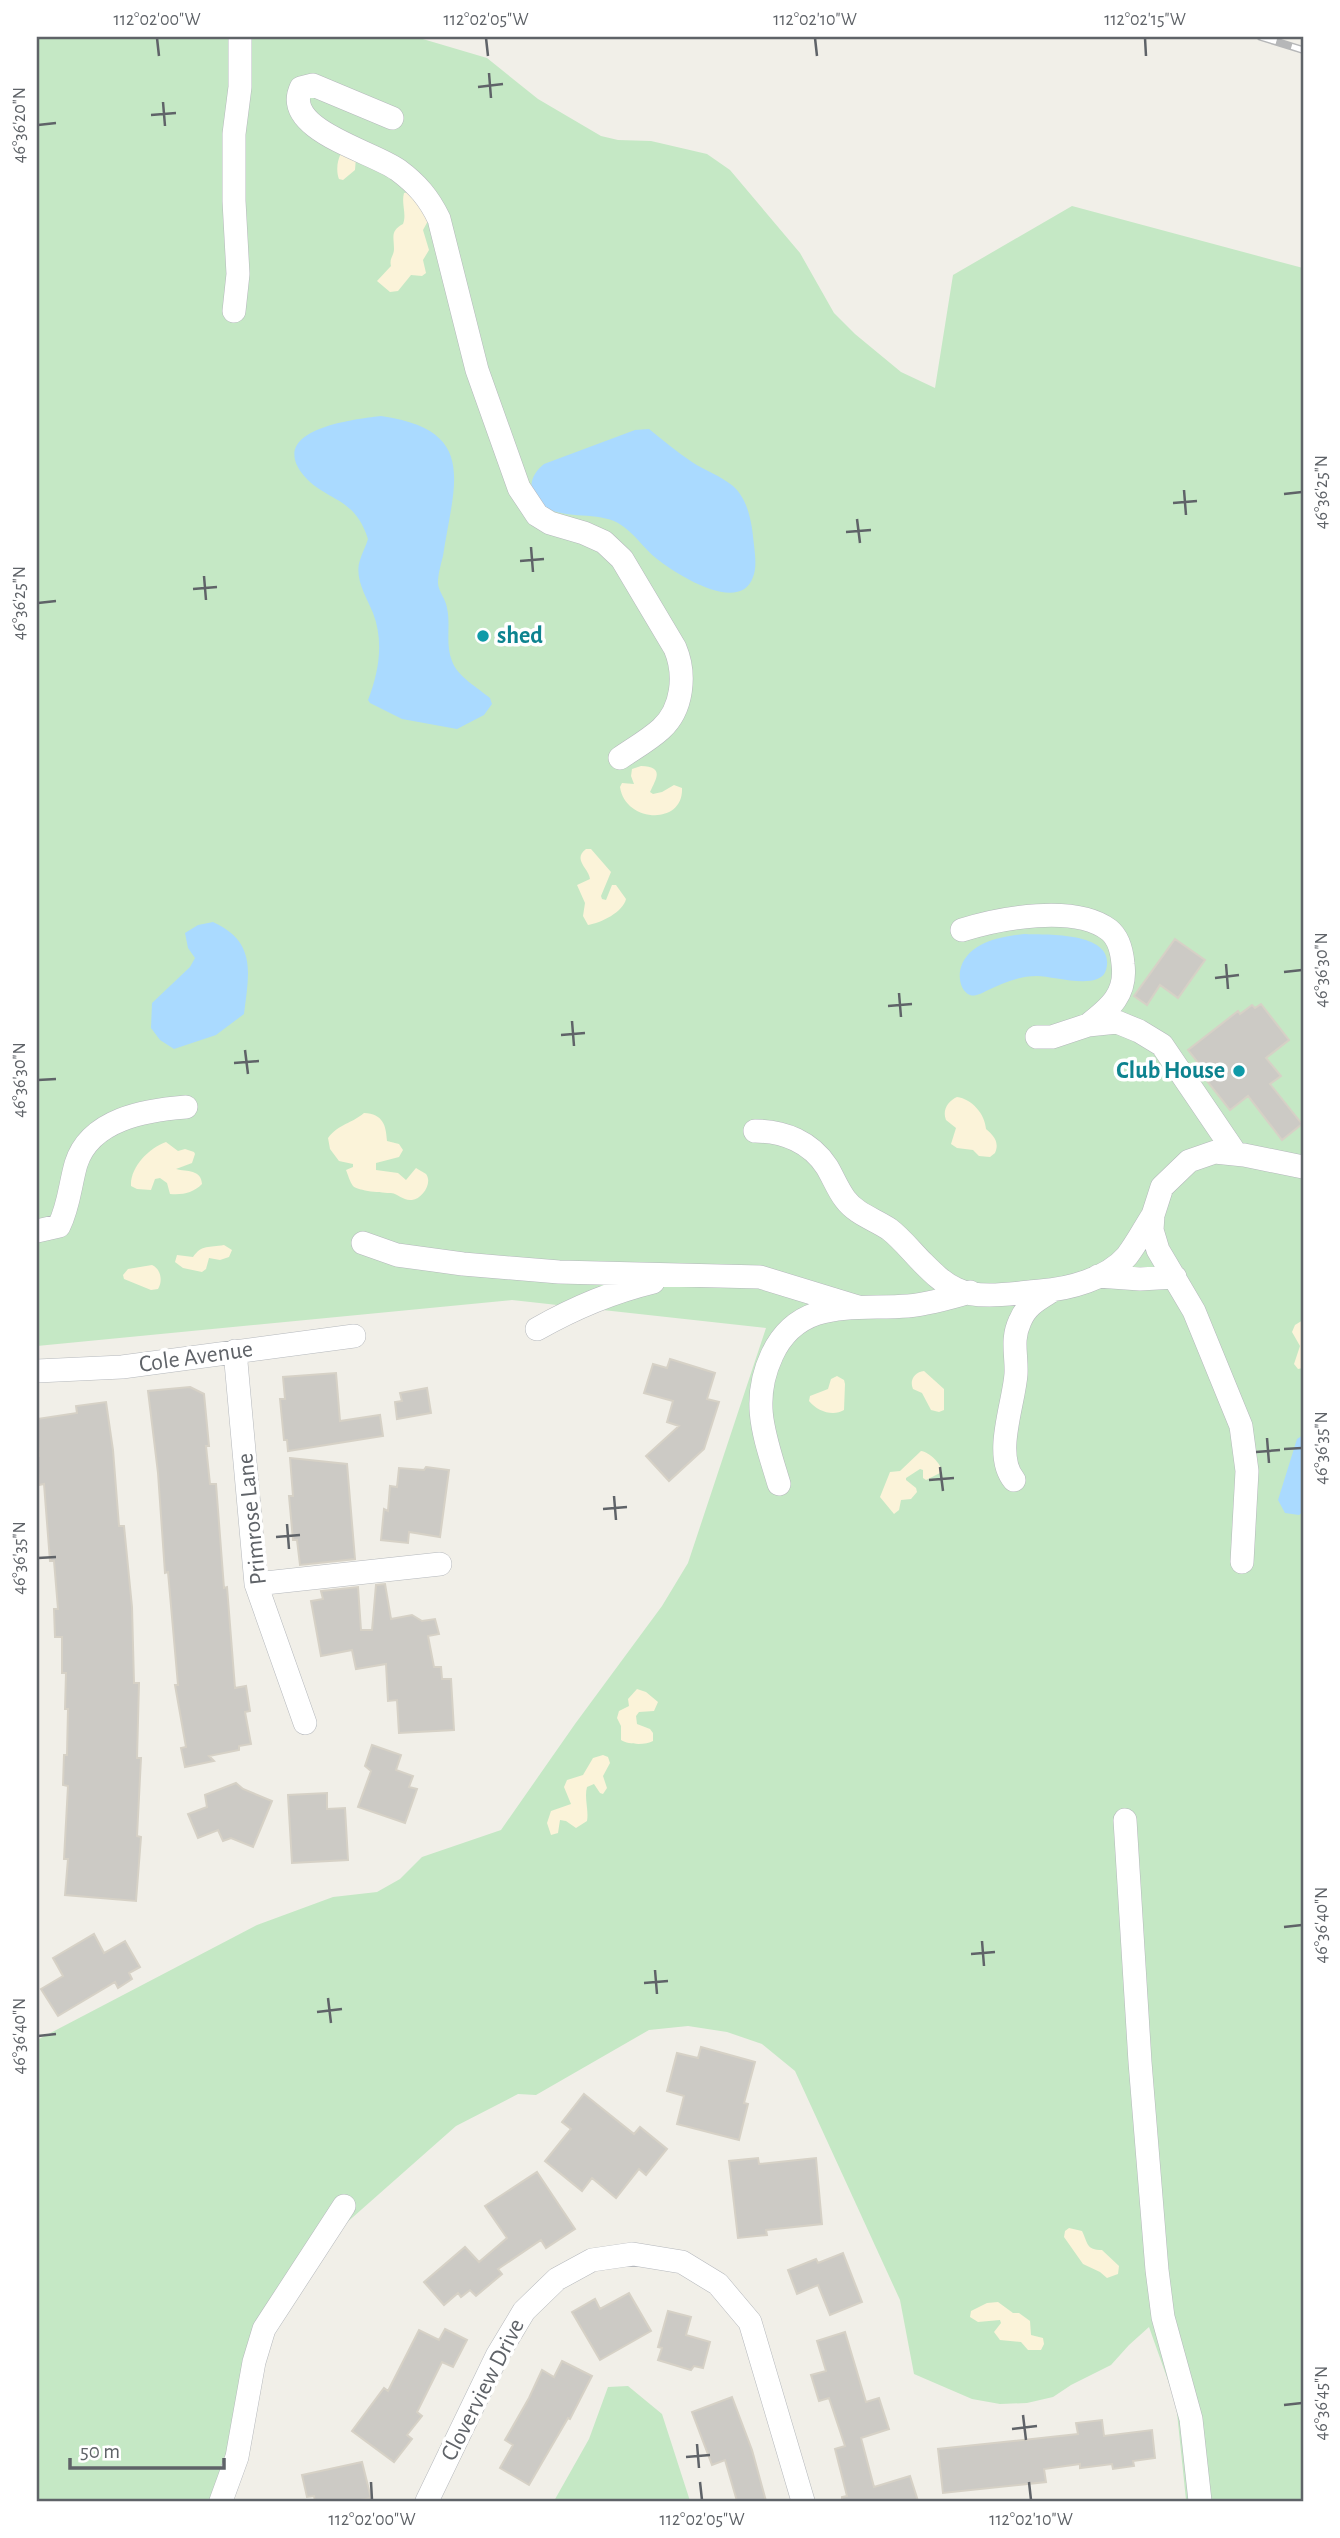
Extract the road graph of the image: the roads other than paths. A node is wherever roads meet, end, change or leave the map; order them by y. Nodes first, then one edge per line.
1 (240, 37) edge
2 (392, 118) dead end
3 (234, 311) dead end
4 (620, 758) dead end
5 (962, 930) dead end
6 (1088, 1025) junction
7 (1037, 1037) dead end
8 (186, 1107) dead end
9 (755, 1131) dead end
10 (1236, 1154) junction
11 (1301, 1165) edge
12 (1153, 1215) junction
13 (37, 1231) edge
14 (363, 1243) dead end
15 (684, 1274) junction
16 (1098, 1276) junction
17 (1175, 1278) junction
18 (1053, 1290) junction
19 (970, 1292) junction
20 (858, 1307) junction
21 (537, 1329) dead end
22 (354, 1336) dead end
23 (235, 1351) junction
24 (37, 1371) edge
25 (1014, 1480) dead end
26 (779, 1484) dead end
27 (1242, 1562) dead end
28 (440, 1564) dead end
29 (256, 1584) junction
30 (305, 1723) dead end
31 (1125, 1820) dead end
32 (344, 2206) dead end
33 (221, 2501) edge
34 (427, 2501) edge
35 (803, 2501) edge
36 (1200, 2501) edge

1 - 3 street
2 - 4 street
5 - 6 street
6 - 7 street
6 - 10 street
8 - 13 street
9 - 19 street
10 - 11 street
10 - 12 street
12 - 16 street
12 - 17 street
14 - 15 street
15 - 20 street
15 - 21 street
16 - 17 street
16 - 18 street
17 - 27 street
18 - 19 street
18 - 25 street
19 - 20 street
20 - 26 street
22 - 23 street, Cole Avenue
23 - 24 street, Cole Avenue
23 - 29 street, Primrose Lane
28 - 29 street
29 - 30 street, Primrose Lane
31 - 36 street
32 - 33 street
34 - 35 street, Cloverview Drive

